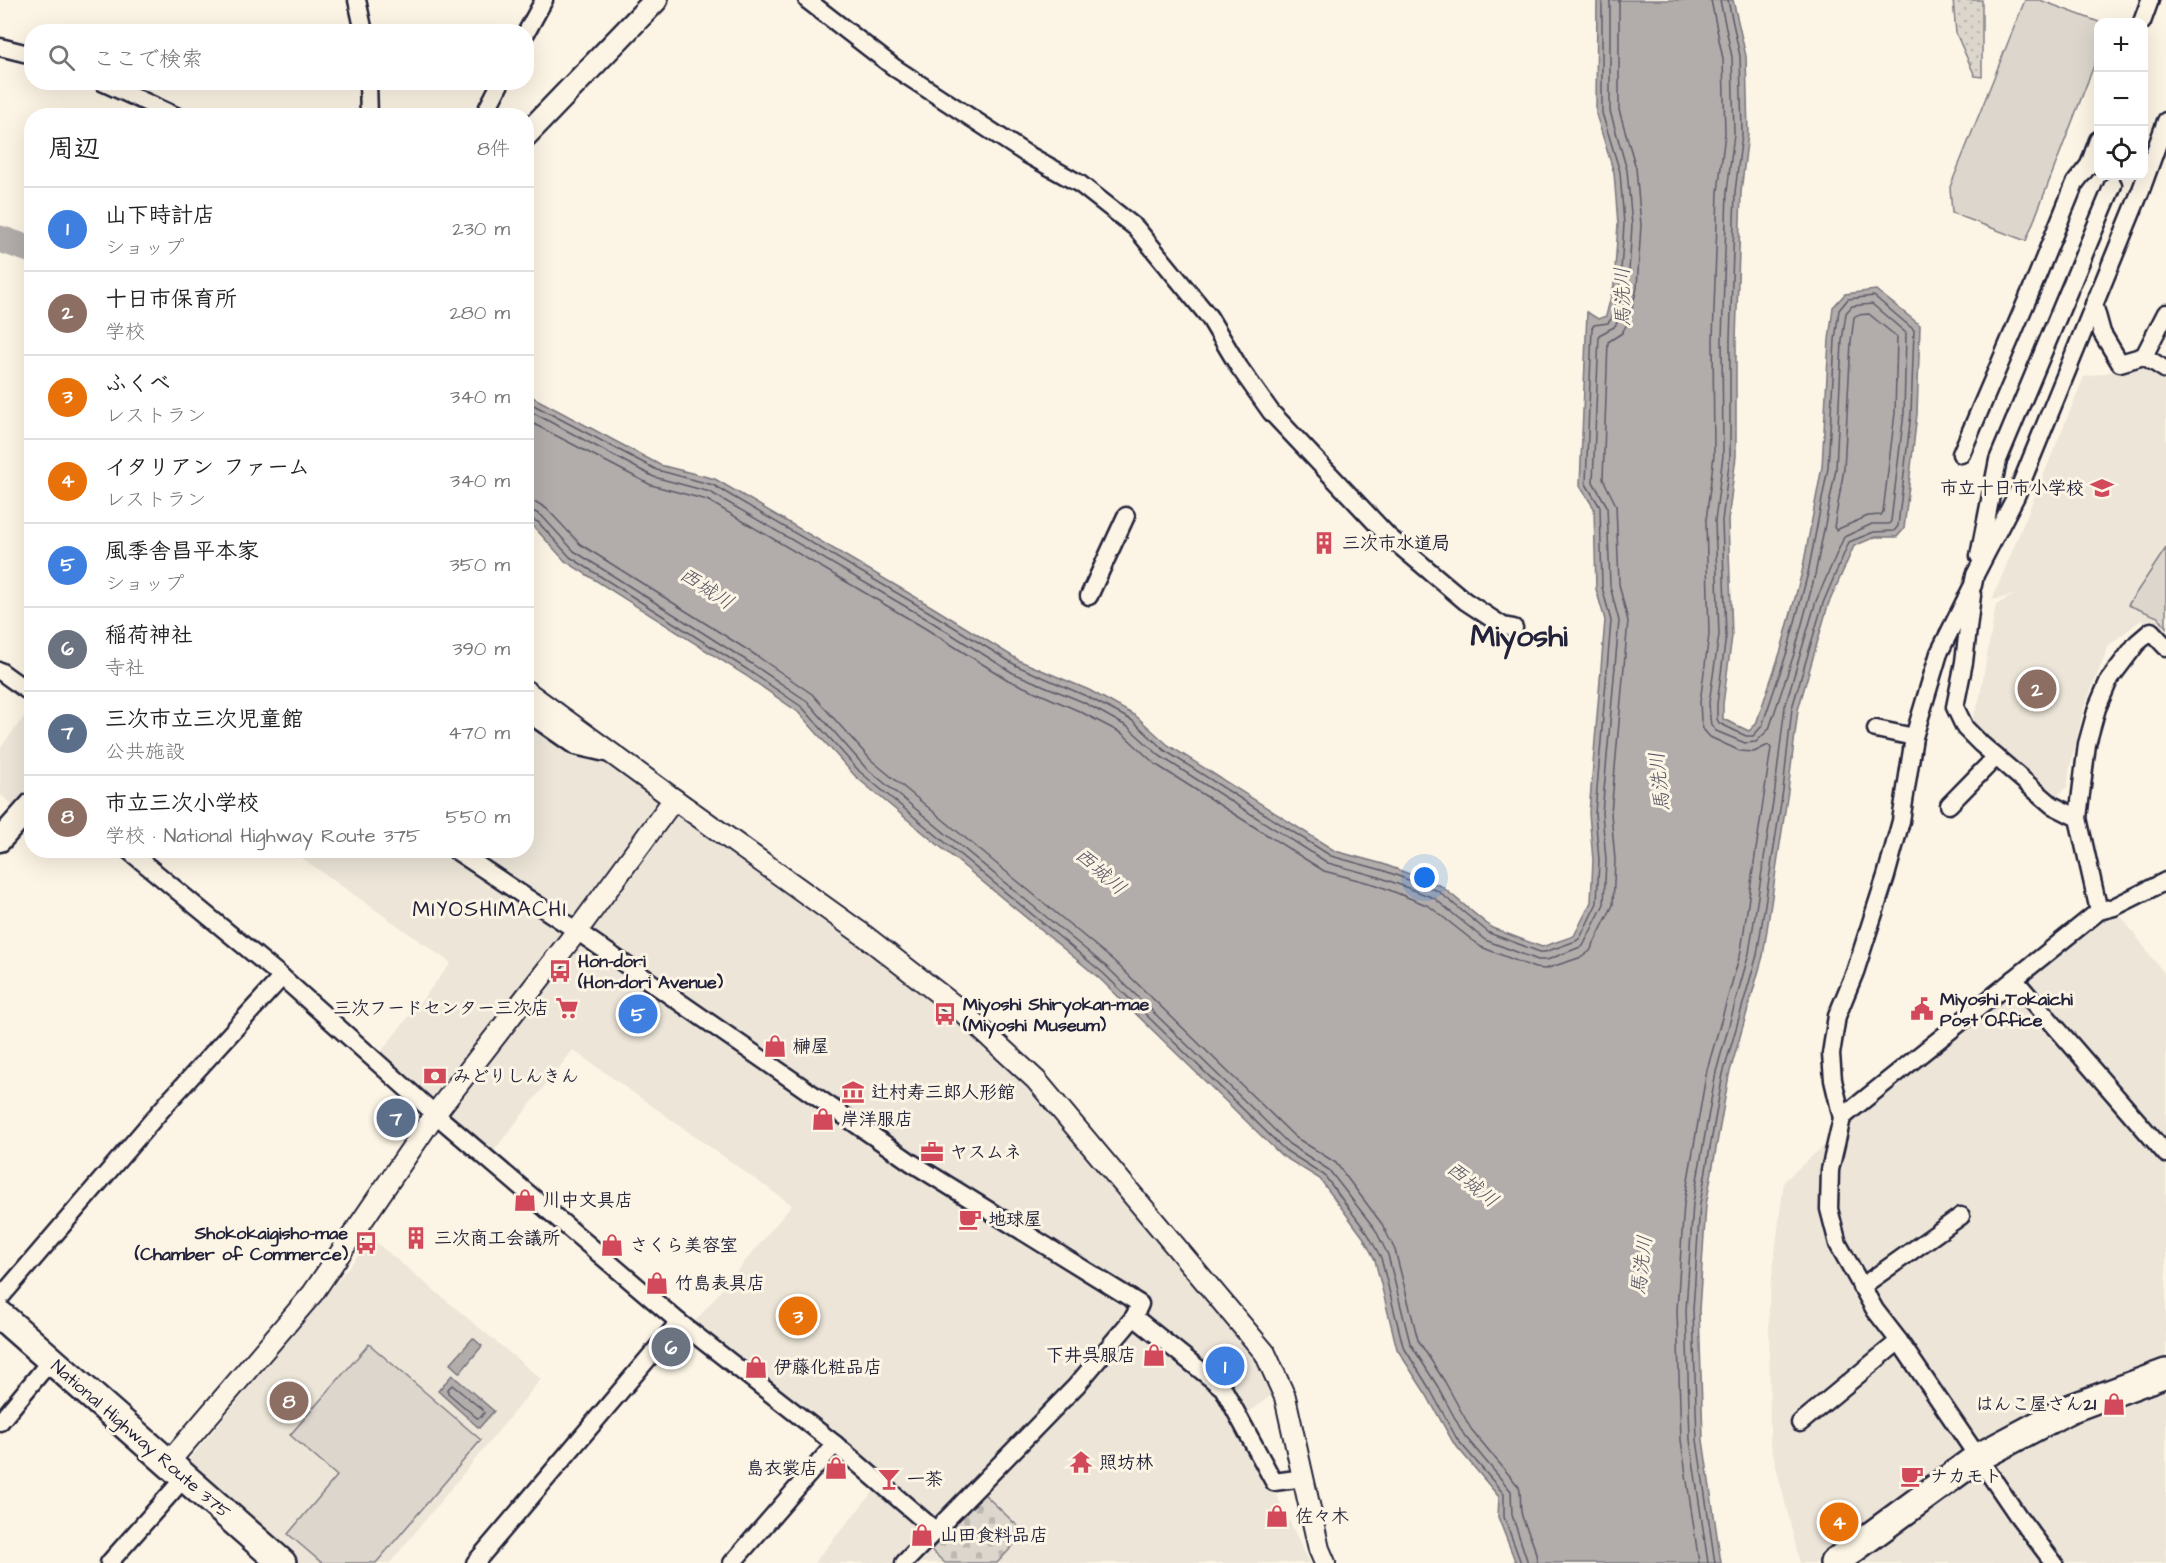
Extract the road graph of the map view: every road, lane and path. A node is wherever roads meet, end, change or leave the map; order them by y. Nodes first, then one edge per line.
1 (357, 0) edge
2 (544, 0) edge
3 (656, 0) edge
4 (807, 0) edge
5 (2150, 0) edge
6 (2143, 18) edge
7 (362, 24) edge
8 (531, 24) edge
9 (0, 47) edge
10 (24, 53) edge
11 (119, 90) edge
12 (368, 90) edge
13 (497, 90) edge
14 (159, 108) edge
15 (369, 108) edge
16 (487, 108) edge
17 (2166, 121) edge
18 (534, 127) edge
19 (2094, 151) edge
20 (2113, 185) dead end
21 (2094, 304) junction
22 (2166, 313) edge
23 (2144, 356) junction
24 (2166, 370) edge
25 (1961, 454) dead end
26 (1126, 516) dead end
27 (1974, 580) junction
28 (1089, 596) dead end
29 (1514, 628) dead end
30 (2166, 647) edge
31 (0, 671) edge
32 (24, 688) edge
33 (534, 697) edge
34 (534, 718) edge
35 (1876, 729) dead end
36 (1914, 737) junction
37 (617, 756) junction
38 (1996, 757) junction
39 (674, 800) junction
40 (1949, 805) dead end
41 (24, 813) edge
42 (2078, 818) junction
43 (0, 840) edge
44 (138, 858) edge
45 (467, 858) edge
46 (2166, 881) edge
47 (2098, 911) junction
48 (577, 931) junction
49 (282, 976) junction
50 (2014, 979) junction
51 (435, 1114) junction
52 (1842, 1118) junction
53 (2166, 1154) edge
54 (1961, 1216) dead end
55 (1861, 1287) junction
56 (0, 1298) edge
57 (0, 1315) edge
58 (1134, 1317) junction
59 (679, 1322) junction
60 (1899, 1341) junction
61 (51, 1360) junction
62 (2166, 1373) edge
63 (0, 1422) edge
64 (1800, 1423) dead end
65 (835, 1444) junction
66 (1977, 1458) junction
67 (176, 1470) junction
68 (1304, 1478) junction
69 (936, 1531) junction
70 (109, 1563) edge
71 (282, 1563) edge
72 (475, 1563) edge
73 (732, 1563) edge
74 (903, 1563) edge
75 (1325, 1563) edge
76 (1834, 1563) edge
77 (2054, 1563) edge

1 - 7 street
2 - 8 street
3 - 18 main road
4 - 29 street
5 - 6 street
9 - 10 street
11 - 14 street
12 - 15 street
13 - 16 street
17 - 21 street
19 - 25 street
20 - 27 street
21 - 23 street
21 - 27 street
22 - 23 street
23 - 24 street
26 - 28 street
27 - 36 street
27 - 38 street
30 - 42 street
31 - 32 street
33 - 37 street
34 - 37 street
35 - 36 street
36 - 52 street
37 - 39 street
38 - 40 street
38 - 42 street
39 - 48 street
39 - 68 street
41 - 43 main road
42 - 47 street
44 - 49 street
45 - 48 street
46 - 47 street
47 - 50 street
48 - 51 street
48 - 58 street
49 - 51 street
49 - 56 street
50 - 52 street
50 - 53 street
51 - 59 street
51 - 67 street
52 - 55 street
54 - 55 street
55 - 60 street
57 - 61 highway, National Highway Route 375
58 - 68 street
58 - 69 street
59 - 65 street
59 - 72 street
60 - 64 street
60 - 66 street
61 - 63 street
61 - 67 highway, National Highway Route 375
62 - 66 highway
65 - 69 street
65 - 73 street
66 - 76 highway
66 - 77 street
67 - 70 street
67 - 71 highway, National Highway Route 375
68 - 75 street
69 - 74 street

